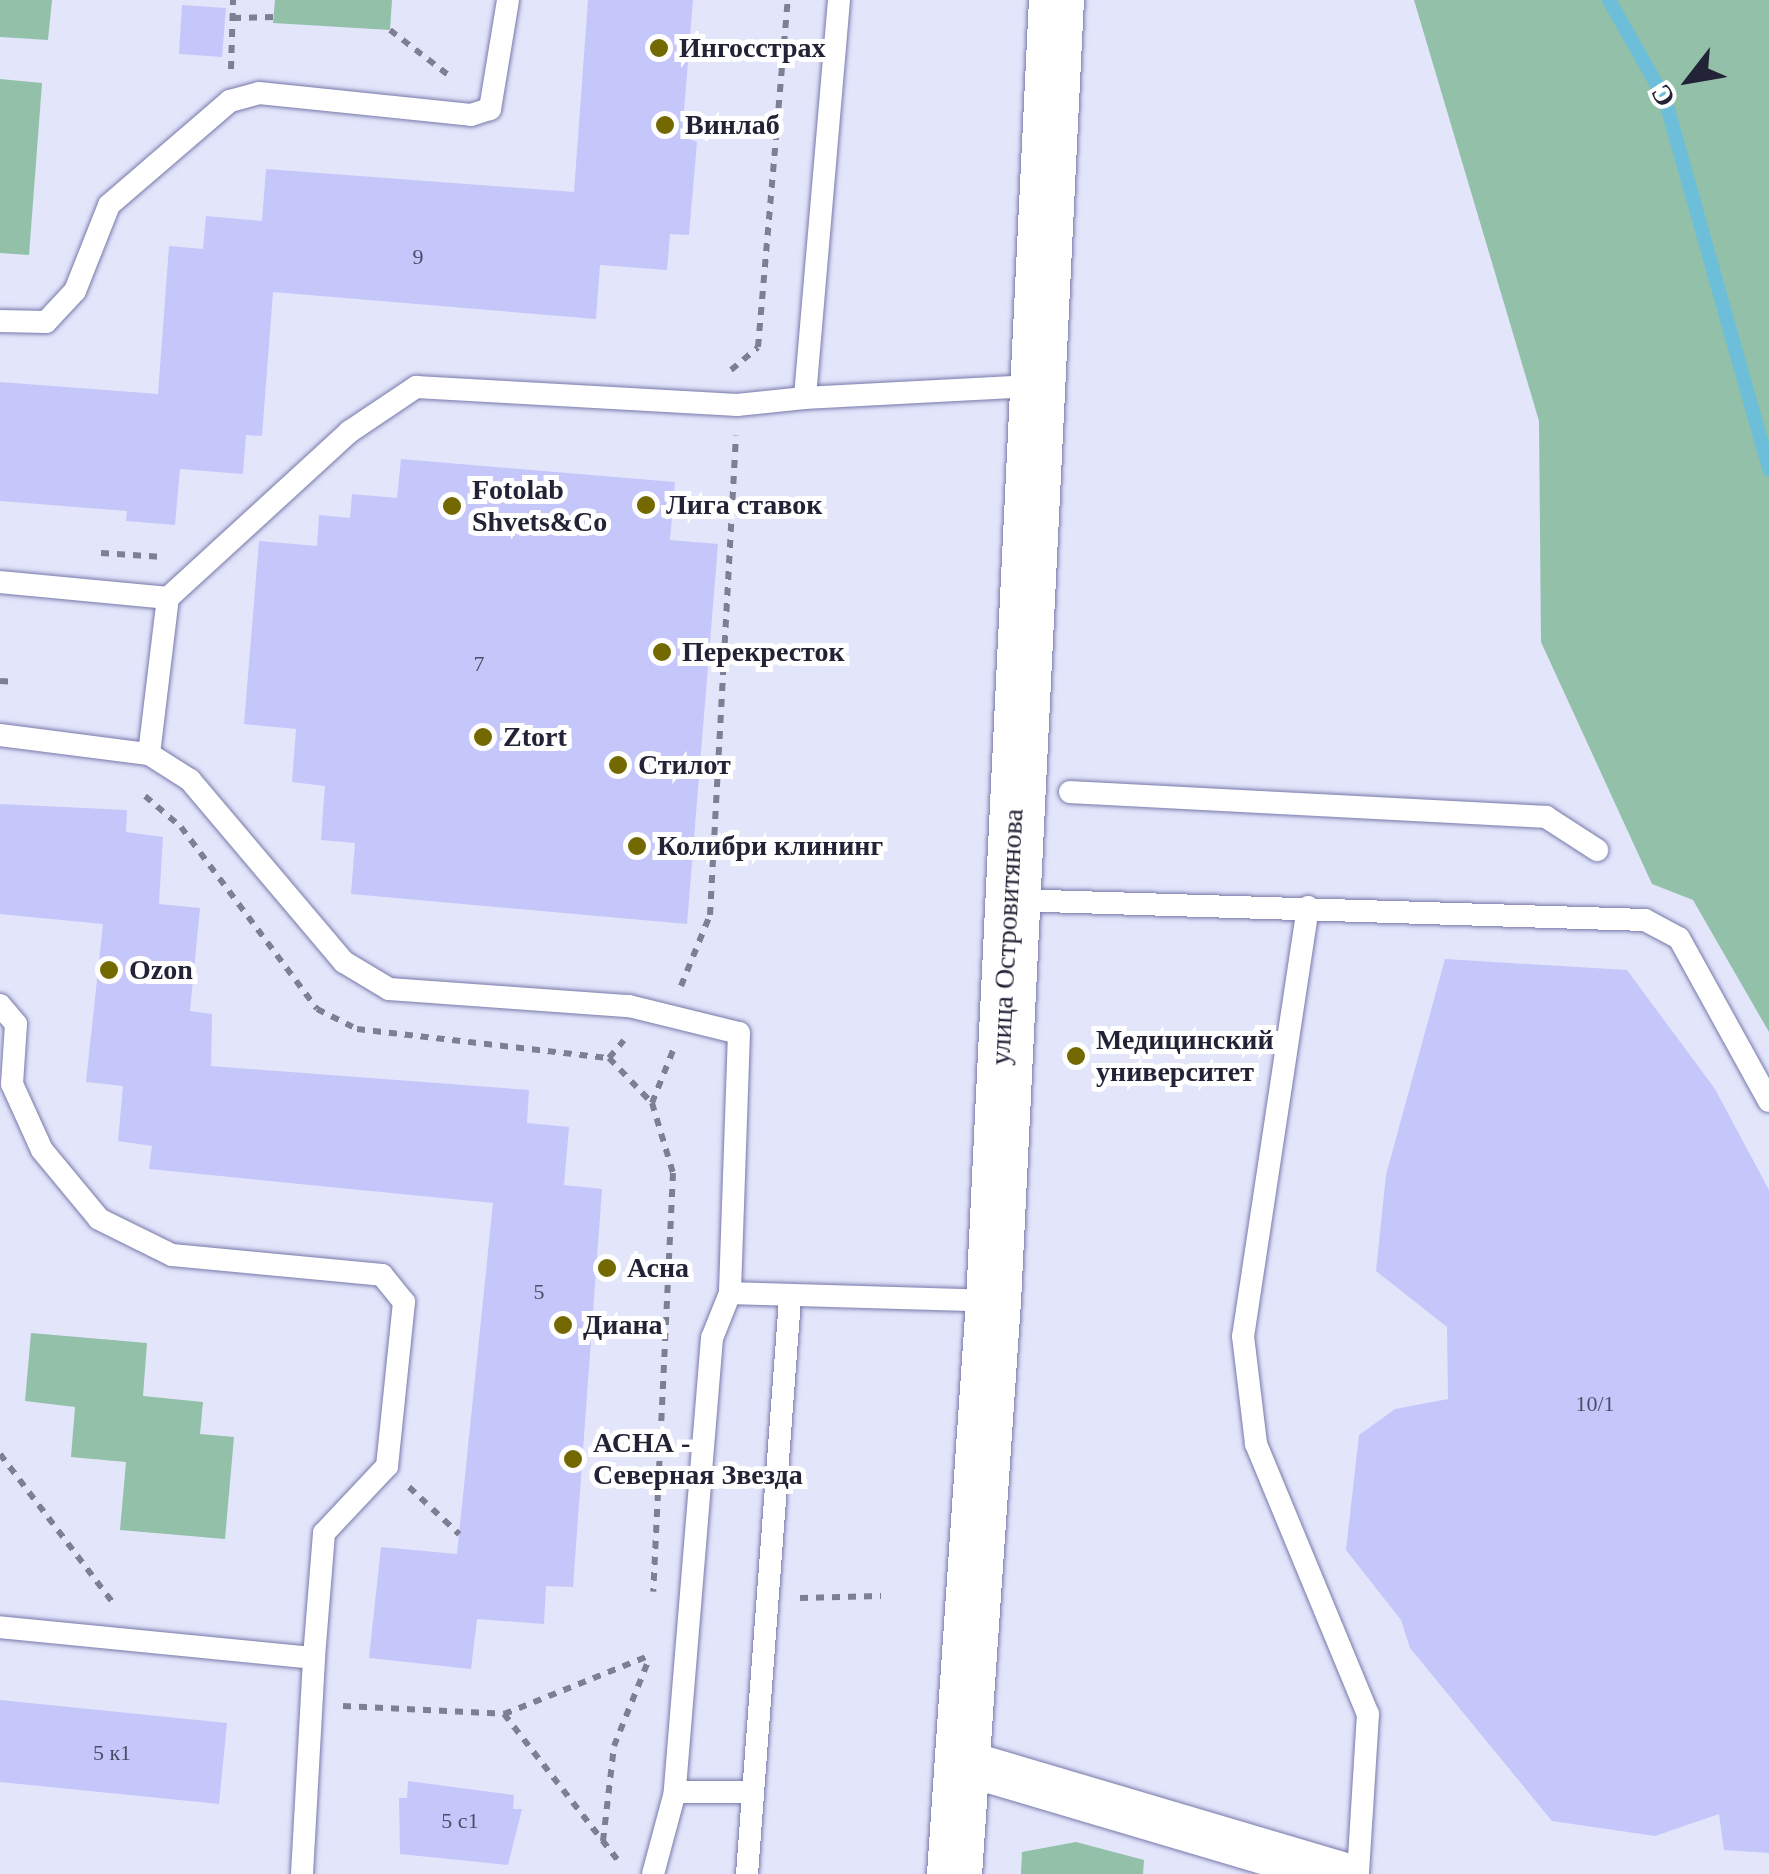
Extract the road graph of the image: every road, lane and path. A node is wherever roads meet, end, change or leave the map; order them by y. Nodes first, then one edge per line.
1 (233, 0) edge
2 (508, 0) edge
3 (788, 0) edge
4 (840, 0) edge
5 (1056, 0) edge
6 (274, 17) dead end
7 (232, 18) junction
8 (390, 30) dead end
9 (230, 101) junction
10 (490, 109) junction
11 (0, 321) edge
12 (758, 347) dead end
13 (734, 370) dead end
14 (1031, 386) junction
15 (805, 398) junction
16 (737, 405) junction
17 (0, 582) edge
18 (168, 598) junction
19 (0, 680) edge
20 (16, 682) dead end
21 (0, 735) edge
22 (149, 754) junction
23 (136, 788) dead end
24 (1070, 792) dead end
25 (1597, 850) dead end
26 (1012, 900) junction
27 (1308, 907) junction
28 (0, 1005) edge
29 (678, 1014) junction
30 (1769, 1100) edge
31 (652, 1102) junction
32 (730, 1293) junction
33 (790, 1300) junction
34 (993, 1301) junction
35 (0, 1454) edge
36 (387, 1466) junction
37 (459, 1534) dead end
38 (881, 1596) dead end
39 (653, 1597) dead end
40 (801, 1598) dead end
41 (0, 1627) edge
42 (651, 1636) dead end
43 (690, 1638) junction
44 (142, 1641) junction
45 (650, 1655) junction
46 (314, 1658) junction
47 (312, 1704) junction
48 (504, 1714) junction
49 (966, 1763) junction
50 (676, 1792) junction
51 (753, 1792) junction
52 (603, 1841) junction
53 (302, 1874) edge
54 (628, 1874) edge
55 (652, 1874) edge
56 (747, 1874) edge
57 (954, 1874) edge
58 (1340, 1874) edge
59 (1358, 1874) edge

1 - 7 path
2 - 10 lane
3 - 12 path
4 - 15 lane
5 - 14 main road, улица Островитянова
6 - 7 path
7 - 9 path
8 - 10 path
9 - 10 lane
9 - 11 lane
13 - 16 path
14 - 15 lane
14 - 26 main road, улица Островитянова
15 - 16 lane
16 - 18 lane
16 - 29 path
17 - 18 lane
18 - 22 lane
19 - 20 path
21 - 22 lane
22 - 29 lane
23 - 31 path
24 - 25 lane
26 - 27 lane
26 - 34 main road, улица Островитянова
27 - 30 lane
27 - 59 lane
28 - 36 lane
29 - 31 path
29 - 32 lane
31 - 39 path
32 - 33 lane
32 - 43 lane
33 - 34 lane
33 - 51 lane
34 - 49 main road, улица Островитянова
35 - 44 path
36 - 37 path
36 - 46 lane
38 - 40 path
41 - 44 lane
42 - 45 path
43 - 45 path
43 - 50 lane
44 - 46 lane
45 - 48 path
45 - 52 path
46 - 47 lane
47 - 48 path
47 - 53 lane
48 - 52 path
49 - 57 main road, улица Островитянова
49 - 58 street
50 - 51 lane
50 - 55 lane
51 - 56 lane
52 - 54 path

